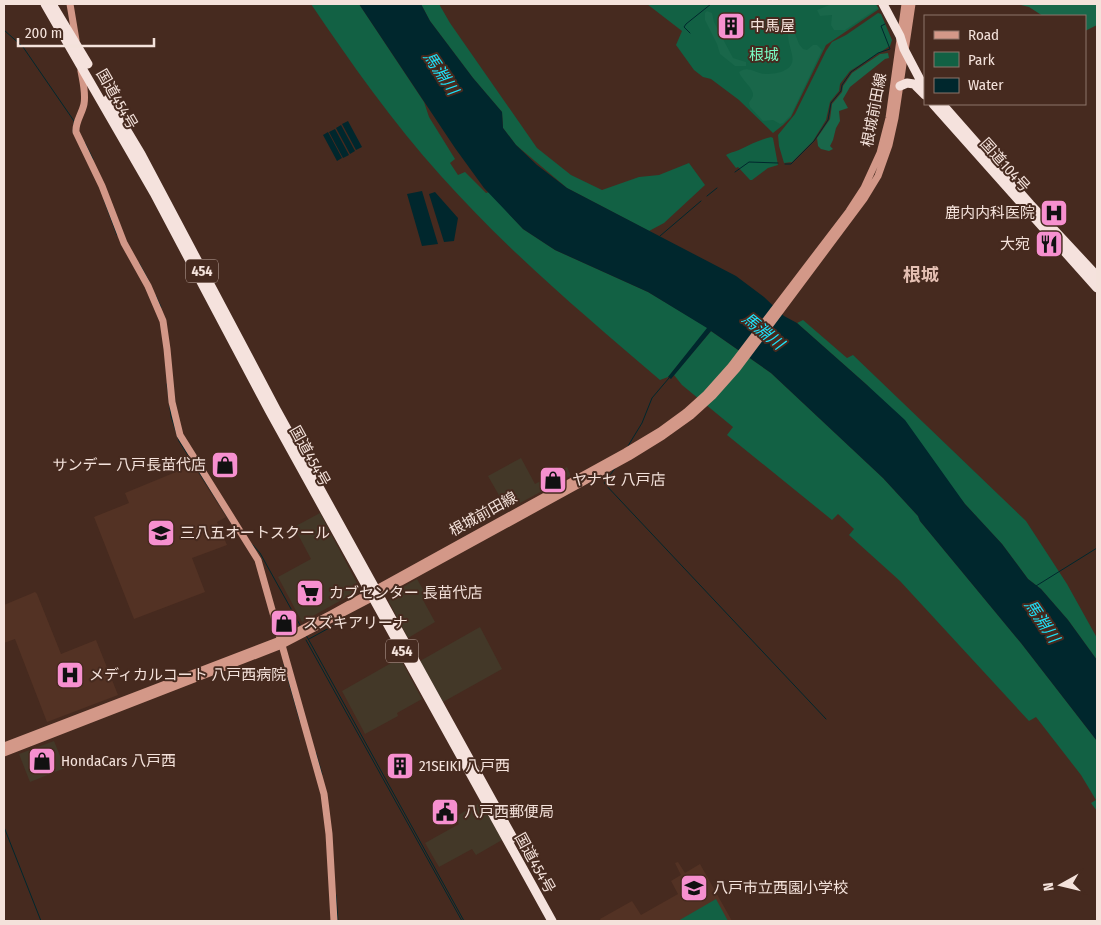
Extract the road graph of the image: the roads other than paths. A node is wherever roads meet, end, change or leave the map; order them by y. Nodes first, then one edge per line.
1 (45, 4) edge
2 (52, 4) edge
3 (70, 4) edge
4 (883, 4) edge
5 (905, 4) edge
6 (912, 4) edge
7 (903, 42) junction
8 (76, 44) junction
9 (80, 63) junction
10 (924, 75) edge
11 (900, 86) junction
12 (924, 87) edge
13 (924, 94) edge
14 (934, 105) edge
15 (943, 105) edge
16 (852, 213) junction
17 (1097, 276) edge
18 (1097, 288) edge
19 (374, 593) junction
20 (281, 643) junction
21 (4, 746) edge
22 (4, 753) edge
23 (334, 921) edge
24 (552, 921) edge
25 (559, 921) edge

1 - 9 highway, 国道454号 / 454
2 - 8 highway, 国道454号 / 454
3 - 8 street
4 - 7 highway
5 - 7 street
6 - 7 street
7 - 10 highway
7 - 11 street, 根城前田線
7 - 12 highway
7 - 16 street, 根城前田線
8 - 9 street
8 - 19 highway, 国道454号 / 454
9 - 19 highway, 国道454号 / 454
9 - 20 street
11 - 13 highway
11 - 16 street, 根城前田線
14 - 18 highway, 国道104号
15 - 17 highway, 国道104号
16 - 19 street, 根城前田線
19 - 20 street, 根城前田線
19 - 24 highway, 国道454号 / 454
19 - 25 highway, 国道454号 / 454
20 - 21 street
20 - 22 street
20 - 23 street

